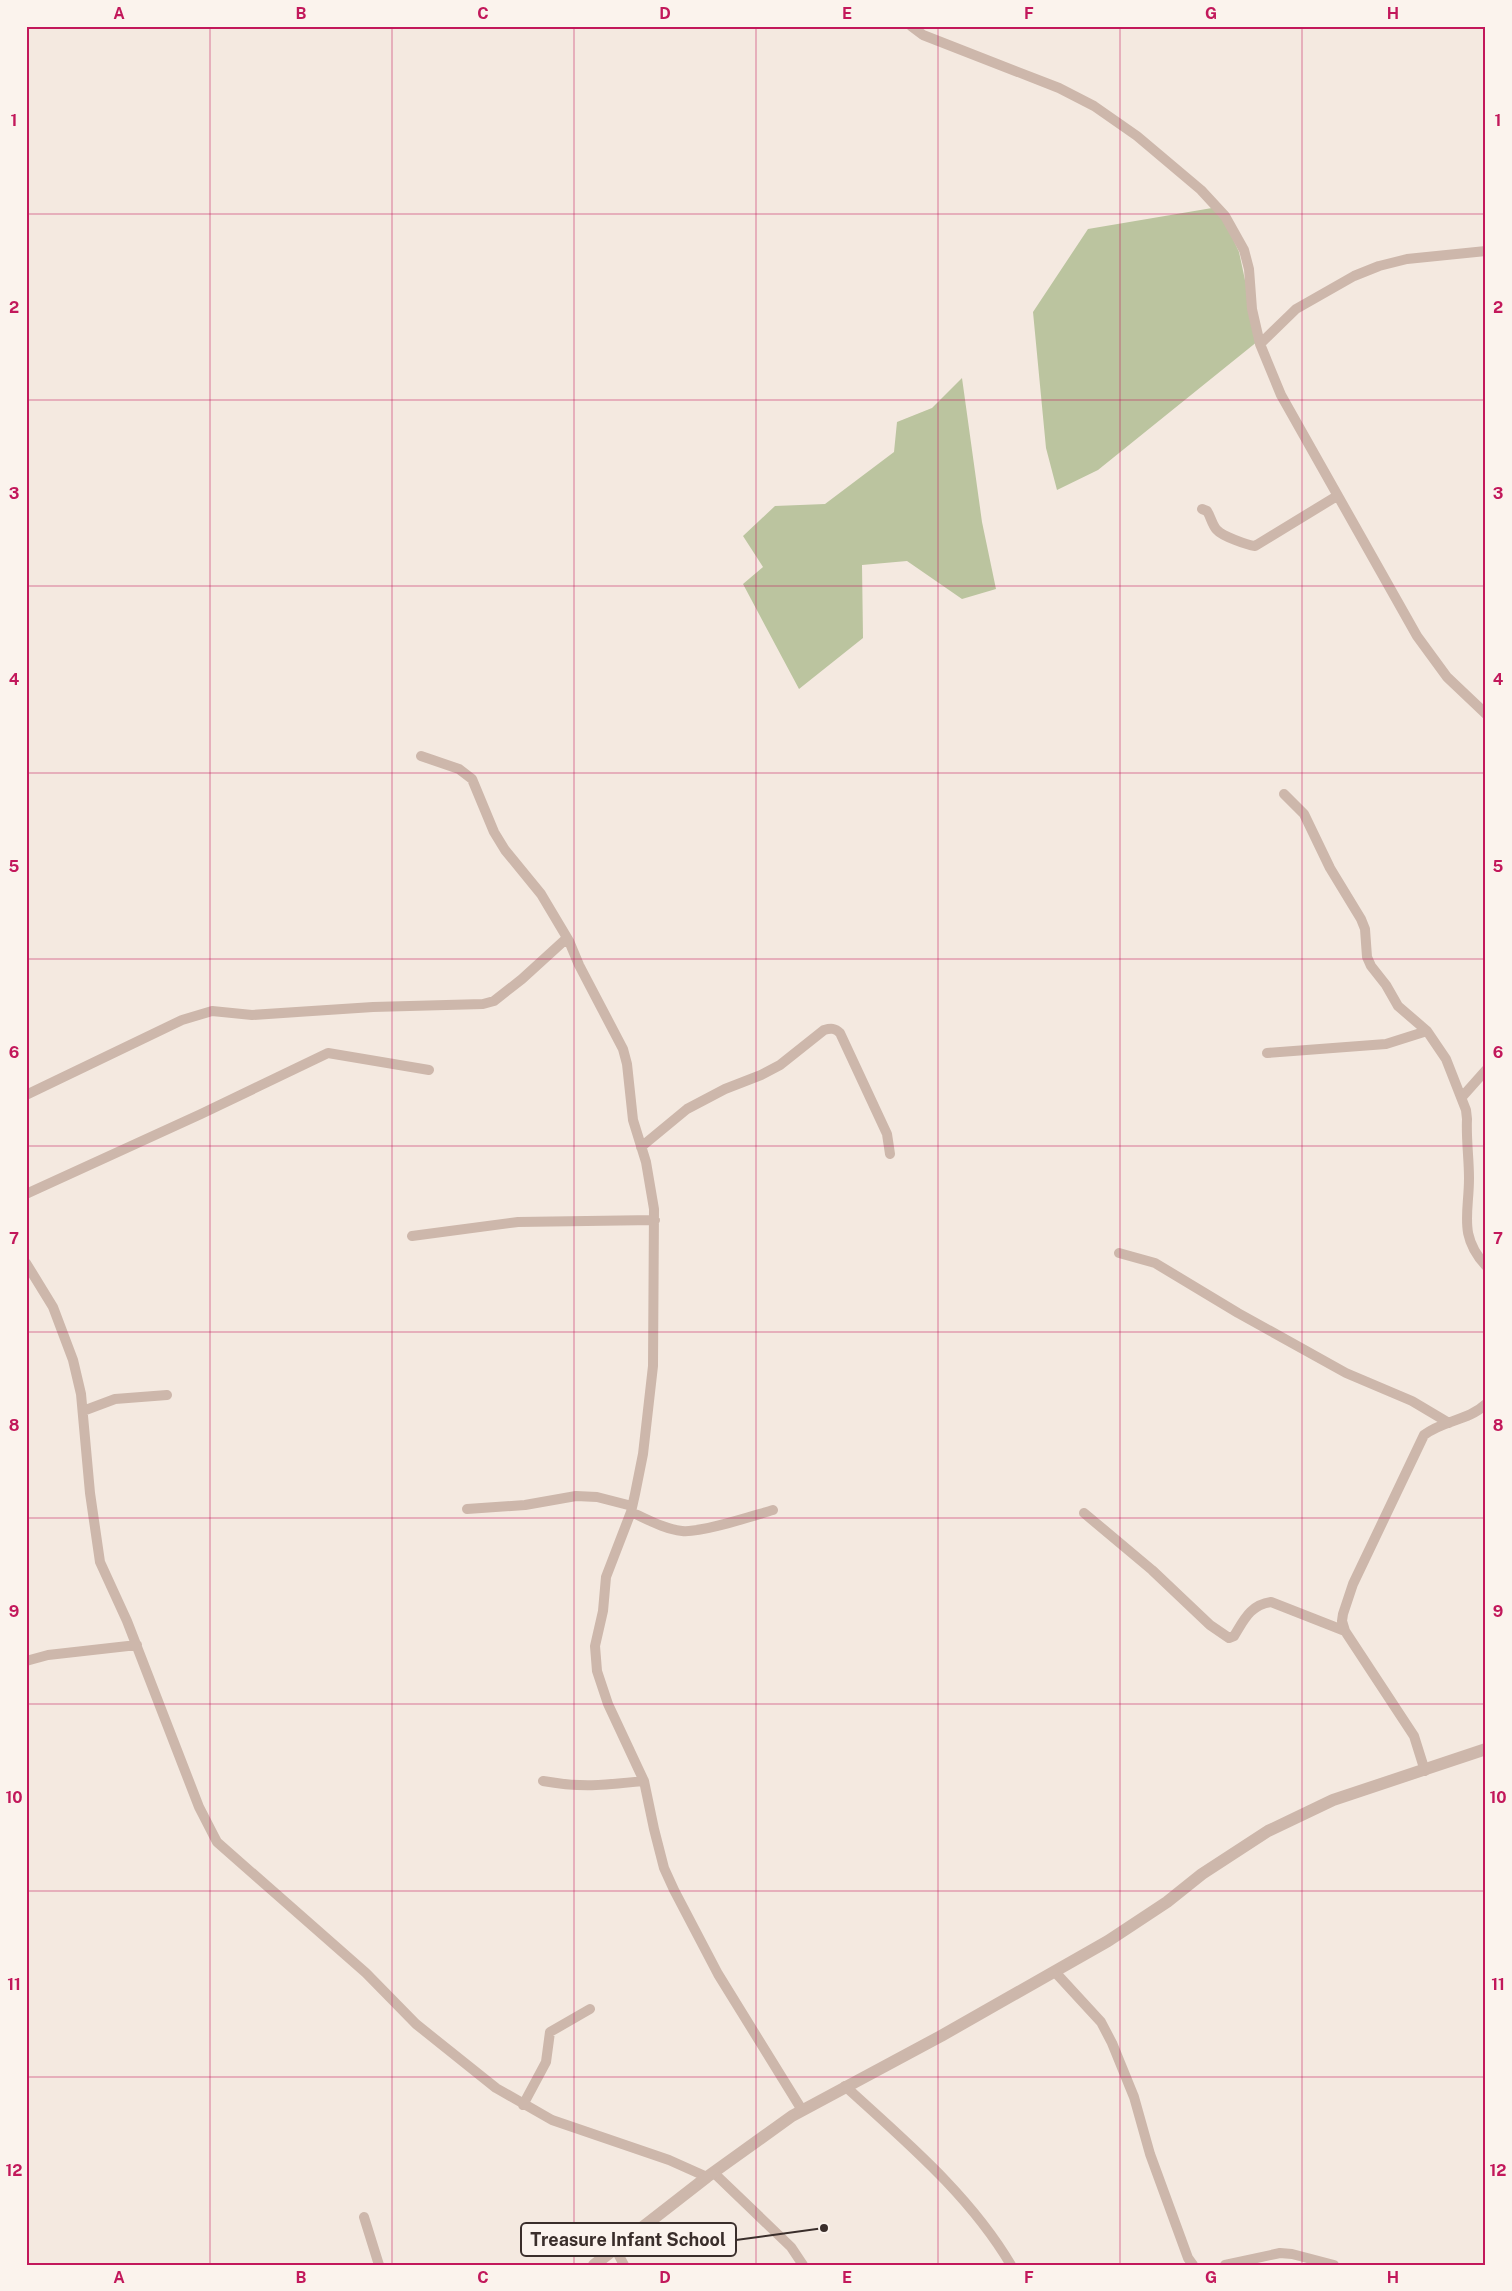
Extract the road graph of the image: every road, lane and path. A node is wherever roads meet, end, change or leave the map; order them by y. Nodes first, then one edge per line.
1 (911, 26) edge
2 (1486, 251) edge
3 (1260, 344) junction
4 (1338, 496) junction
5 (1202, 509) dead end
6 (1486, 714) edge
7 (421, 756) dead end
8 (1284, 794) dead end
9 (567, 938) junction
10 (1427, 1030) junction
11 (1267, 1053) dead end
12 (429, 1070) dead end
13 (1486, 1070) edge
14 (26, 1095) edge
15 (1462, 1097) junction
16 (641, 1147) junction
17 (890, 1154) dead end
18 (26, 1194) edge
19 (655, 1220) junction
20 (412, 1236) dead end
21 (1119, 1252) dead end
22 (1486, 1266) edge
23 (28, 1268) edge
24 (167, 1395) dead end
25 (1486, 1404) edge
26 (83, 1411) junction
27 (1449, 1423) junction
28 (467, 1509) dead end
29 (631, 1509) junction
30 (774, 1510) dead end
31 (1084, 1513) dead end
32 (1346, 1631) junction
33 (137, 1645) junction
34 (26, 1661) edge
35 (1486, 1749) edge
36 (1425, 1771) junction
37 (543, 1780) dead end
38 (644, 1781) junction
39 (1055, 1972) junction
40 (590, 2010) dead end
41 (845, 2086) junction
42 (524, 2105) junction
43 (802, 2110) junction
44 (711, 2175) junction
45 (364, 2217) dead end
46 (615, 2248) junction
47 (378, 2265) edge
48 (594, 2265) edge
49 (624, 2265) edge
50 (803, 2265) edge
51 (1011, 2265) edge
52 (1193, 2265) edge
53 (1225, 2265) edge
54 (1334, 2265) edge

1 - 3 street
2 - 3 street
3 - 4 street
4 - 5 street
4 - 6 street
7 - 9 street
8 - 10 street
9 - 14 street
9 - 16 street
10 - 11 street
10 - 15 street
12 - 18 street
13 - 15 street
15 - 22 street
16 - 17 street
16 - 19 street
19 - 20 street
19 - 29 street
21 - 27 street
23 - 26 street
24 - 26 street
25 - 27 street
26 - 33 street
27 - 32 street
28 - 29 street
29 - 30 street
29 - 38 street
31 - 32 street
32 - 36 street
33 - 34 street
33 - 42 street
35 - 36 street
36 - 39 street
37 - 38 street
38 - 43 street
39 - 41 street
39 - 52 street
40 - 42 street
41 - 43 street
41 - 51 street
42 - 44 street
43 - 44 street
44 - 46 street
44 - 50 street
45 - 47 street
46 - 48 street
46 - 49 street
53 - 54 street

